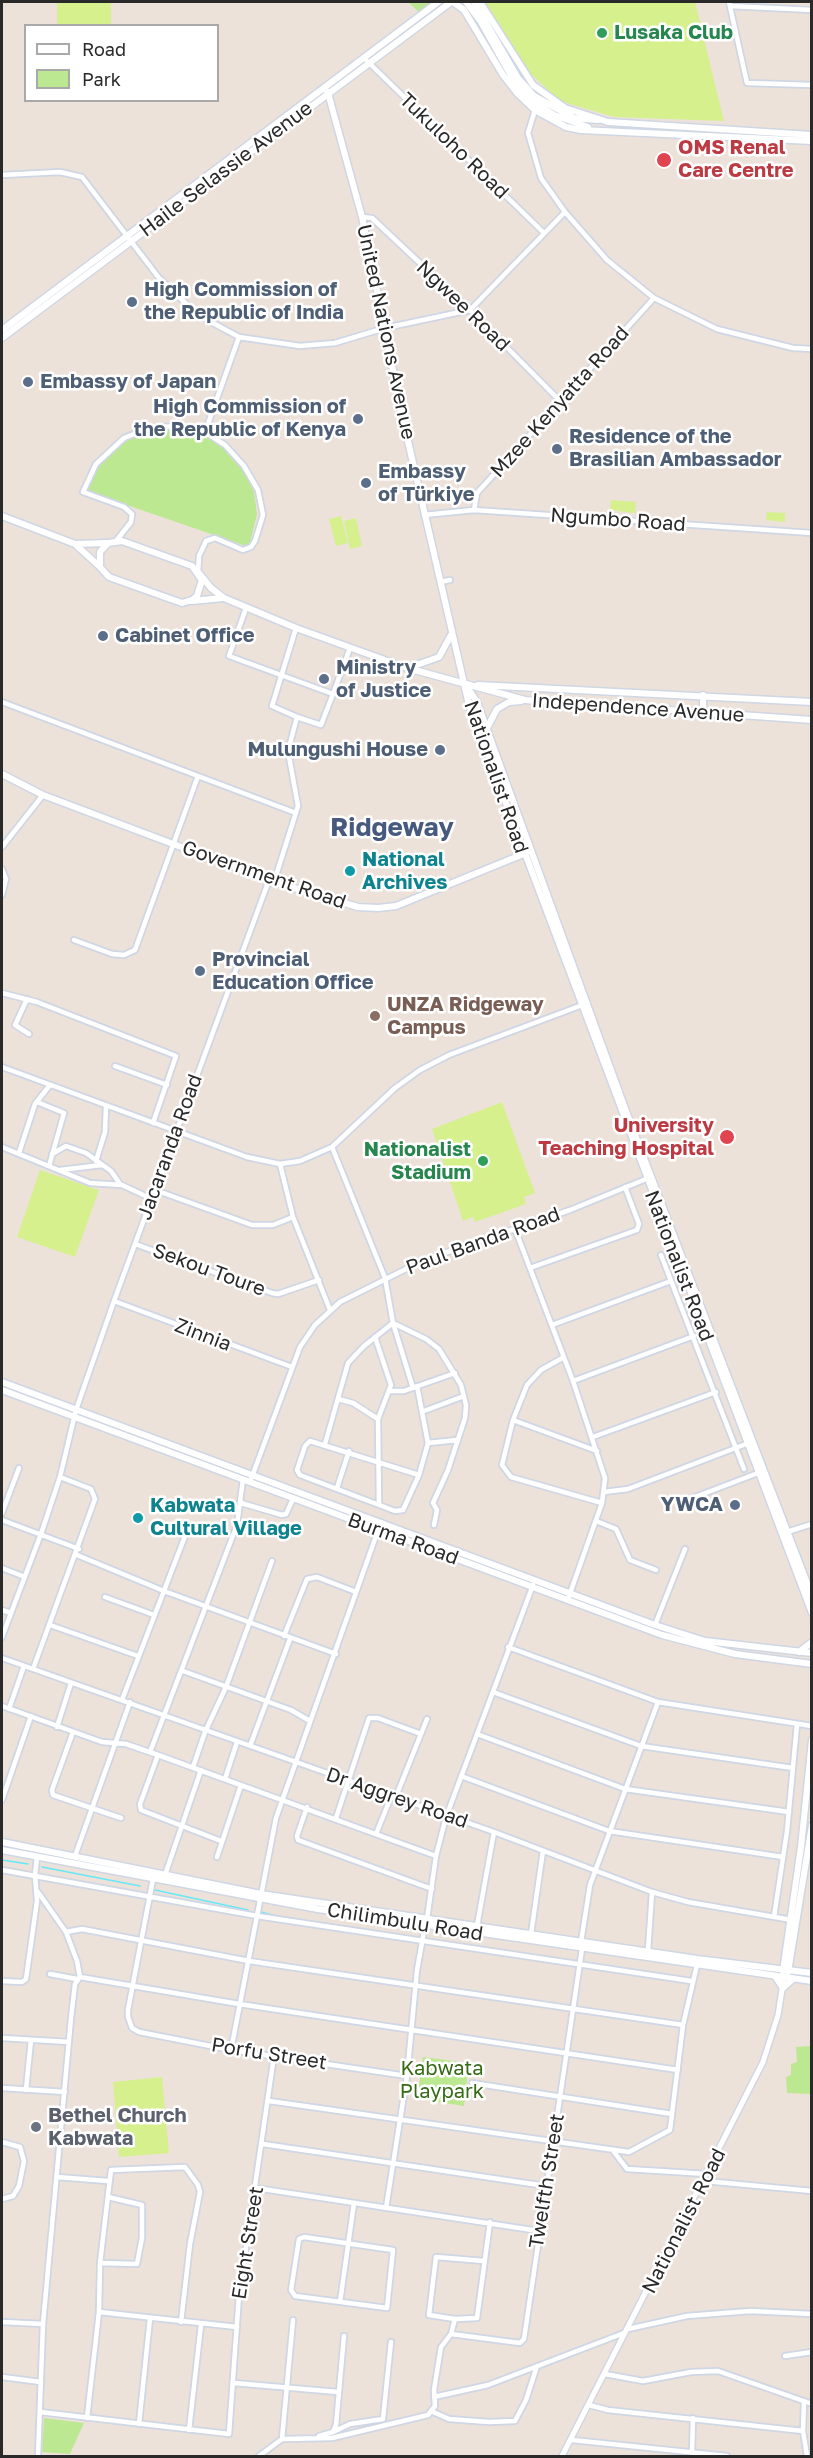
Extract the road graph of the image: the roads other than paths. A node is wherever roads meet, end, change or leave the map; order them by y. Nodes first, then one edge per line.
1 (438, 2) edge
2 (452, 2) edge
3 (468, 2) edge
4 (480, 2) edge
5 (729, 4) edge
6 (812, 10) edge
7 (366, 61) junction
8 (812, 85) edge
9 (326, 90) junction
10 (535, 110) junction
11 (600, 120) junction
12 (596, 130) junction
13 (812, 135) edge
14 (812, 141) edge
15 (2, 175) edge
16 (565, 212) junction
17 (362, 217) junction
18 (544, 233) junction
19 (129, 238) junction
20 (654, 298) junction
21 (470, 310) junction
22 (385, 328) junction
23 (2, 330) edge
24 (239, 337) junction
25 (2, 338) edge
26 (812, 349) edge
27 (560, 401) junction
28 (205, 432) junction
29 (474, 510) junction
30 (424, 515) junction
31 (2, 516) edge
32 (812, 533) edge
33 (114, 541) junction
34 (75, 544) junction
35 (100, 567) junction
36 (198, 572) junction
37 (450, 580) dead end
38 (440, 582) junction
39 (224, 598) junction
40 (190, 601) junction
41 (246, 608) junction
42 (296, 628) junction
43 (452, 634) junction
44 (350, 648) junction
45 (407, 668) junction
46 (282, 675) junction
47 (465, 684) junction
48 (333, 694) junction
49 (703, 695) junction
50 (525, 700) junction
51 (2, 702) edge
52 (812, 702) edge
53 (703, 713) junction
54 (297, 717) junction
55 (812, 720) edge
56 (485, 730) junction
57 (2, 774) edge
58 (198, 776) junction
59 (43, 795) junction
60 (296, 813) junction
61 (174, 844) junction
62 (2, 847) edge
63 (526, 853) junction
64 (2, 869) edge
65 (272, 881) junction
66 (2, 895) edge
67 (74, 940) dead end
68 (2, 993) edge
69 (27, 999) junction
70 (584, 1004) junction
71 (29, 1034) dead end
72 (115, 1066) dead end
73 (2, 1067) edge
74 (50, 1085) junction
75 (167, 1085) junction
76 (37, 1102) junction
77 (106, 1106) junction
78 (153, 1123) junction
79 (176, 1132) junction
80 (2, 1147) edge
81 (332, 1147) junction
82 (19, 1153) junction
83 (52, 1154) junction
84 (96, 1161) junction
85 (280, 1164) junction
86 (102, 1165) junction
87 (49, 1166) junction
88 (60, 1170) junction
89 (649, 1178) junction
90 (120, 1185) junction
91 (625, 1187) junction
92 (155, 1190) junction
93 (152, 1199) junction
94 (293, 1217) junction
95 (515, 1229) junction
96 (135, 1244) junction
97 (661, 1255) dead end
98 (530, 1268) junction
99 (385, 1278) junction
100 (319, 1280) junction
101 (671, 1281) junction
102 (114, 1301) junction
103 (330, 1310) junction
104 (393, 1323) junction
105 (552, 1325) junction
106 (694, 1336) junction
107 (375, 1337) junction
108 (564, 1357) junction
109 (292, 1367) junction
110 (455, 1374) junction
111 (573, 1381) junction
112 (2, 1382) edge
113 (415, 1387) junction
114 (2, 1390) edge
115 (390, 1391) junction
116 (716, 1392) junction
117 (464, 1396) junction
118 (338, 1399) junction
119 (424, 1411) junction
120 (76, 1413) junction
121 (378, 1419) junction
122 (513, 1420) junction
123 (592, 1437) junction
124 (457, 1440) junction
125 (428, 1443) junction
126 (325, 1444) junction
127 (746, 1444) junction
128 (736, 1448) junction
129 (349, 1451) junction
130 (597, 1451) junction
131 (379, 1462) junction
132 (19, 1468) dead end
133 (744, 1469) dead end
134 (758, 1473) junction
135 (418, 1475) junction
136 (60, 1476) junction
137 (243, 1479) junction
138 (252, 1479) junction
139 (337, 1488) junction
140 (604, 1492) junction
141 (293, 1499) junction
142 (241, 1503) junction
143 (602, 1503) junction
144 (679, 1503) dead end
145 (379, 1505) junction
146 (2, 1513) edge
147 (2, 1520) edge
148 (596, 1521) junction
149 (812, 1524) edge
150 (434, 1525) dead end
151 (380, 1526) junction
152 (187, 1531) dead end
153 (784, 1533) junction
154 (41, 1534) junction
155 (79, 1549) junction
156 (685, 1550) dead end
157 (77, 1555) junction
158 (272, 1561) dead end
159 (2, 1568) edge
160 (656, 1570) dead end
161 (25, 1577) junction
162 (534, 1583) junction
163 (164, 1591) junction
164 (356, 1592) junction
165 (568, 1596) junction
166 (812, 1596) edge
167 (105, 1597) dead end
168 (206, 1607) junction
169 (2, 1610) edge
170 (11, 1613) junction
171 (812, 1613) edge
172 (154, 1615) junction
173 (249, 1623) junction
174 (50, 1625) junction
175 (656, 1625) junction
176 (284, 1636) junction
177 (2, 1637) edge
178 (290, 1639) junction
179 (812, 1642) edge
180 (508, 1647) junction
181 (795, 1652) junction
182 (812, 1653) edge
183 (336, 1654) junction
184 (138, 1656) junction
185 (2, 1658) edge
186 (801, 1662) junction
187 (812, 1664) edge
188 (24, 1666) junction
189 (33, 1669) junction
190 (812, 1670) edge
191 (183, 1671) junction
192 (71, 1683) junction
193 (226, 1687) junction
194 (493, 1692) junction
195 (122, 1700) junction
196 (267, 1701) junction
197 (130, 1702) junction
198 (658, 1702) junction
199 (2, 1706) edge
200 (9, 1709) junction
201 (165, 1714) junction
202 (31, 1716) junction
203 (427, 1719) dead end
204 (310, 1721) junction
205 (797, 1724) junction
206 (812, 1726) edge
207 (57, 1727) junction
208 (73, 1732) junction
209 (205, 1732) junction
210 (421, 1734) junction
211 (477, 1734) junction
212 (812, 1740) edge
213 (237, 1742) junction
214 (113, 1745) junction
215 (250, 1746) junction
216 (641, 1746) junction
217 (150, 1752) junction
218 (158, 1755) junction
219 (295, 1762) junction
220 (194, 1767) junction
221 (793, 1768) junction
222 (201, 1770) junction
223 (461, 1776) junction
224 (225, 1779) junction
225 (348, 1781) junction
226 (241, 1785) junction
227 (625, 1789) junction
228 (809, 1793) edge
229 (282, 1798) junction
230 (393, 1798) junction
231 (2, 1800) edge
232 (307, 1807) junction
233 (92, 1808) junction
234 (789, 1812) junction
235 (446, 1817) junction
236 (121, 1818) dead end
237 (336, 1818) junction
238 (812, 1825) edge
239 (182, 1827) junction
240 (609, 1831) junction
241 (494, 1832) junction
242 (376, 1834) junction
243 (221, 1841) junction
244 (2, 1842) edge
245 (801, 1847) junction
246 (810, 1848) edge
247 (2, 1850) edge
248 (543, 1851) junction
249 (75, 1856) junction
250 (436, 1856) junction
251 (38, 1857) junction
252 (217, 1857) dead end
253 (783, 1857) junction
254 (2, 1870) edge
255 (595, 1870) junction
256 (35, 1875) junction
257 (165, 1875) junction
258 (153, 1879) junction
259 (432, 1889) junction
260 (38, 1892) junction
261 (652, 1892) junction
262 (149, 1896) junction
263 (260, 1897) junction
264 (257, 1916) junction
265 (774, 1917) junction
266 (793, 1920) junction
267 (426, 1922) junction
268 (477, 1926) junction
269 (66, 1932) junction
270 (531, 1934) junction
271 (141, 1940) junction
272 (421, 1941) junction
273 (582, 1945) junction
274 (648, 1951) junction
275 (788, 1954) junction
276 (249, 1961) junction
277 (580, 1964) junction
278 (697, 1965) junction
279 (775, 1968) junction
280 (786, 1969) junction
281 (798, 1971) junction
282 (812, 1973) edge
283 (51, 1974) dead end
284 (775, 1976) junction
285 (784, 1977) junction
286 (79, 1978) junction
287 (794, 1979) junction
288 (2, 1981) edge
289 (691, 1981) junction
290 (812, 1982) edge
291 (132, 1984) junction
292 (416, 1984) junction
293 (783, 1988) junction
294 (239, 2004) junction
295 (574, 2008) junction
296 (683, 2025) junction
297 (412, 2029) junction
298 (2, 2038) edge
299 (31, 2040) junction
300 (69, 2042) junction
301 (231, 2050) junction
302 (567, 2052) junction
303 (274, 2056) junction
304 (678, 2070) junction
305 (407, 2076) junction
306 (472, 2083) dead end
307 (2, 2088) edge
308 (26, 2090) junction
309 (65, 2092) junction
310 (560, 2096) junction
311 (269, 2101) junction
312 (672, 2114) junction
313 (400, 2119) junction
314 (2, 2142) edge
315 (553, 2142) junction
316 (263, 2144) junction
317 (614, 2152) junction
318 (392, 2164) junction
319 (708, 2174) junction
320 (57, 2176) junction
321 (108, 2181) junction
322 (705, 2181) junction
323 (546, 2186) junction
324 (256, 2188) junction
325 (812, 2191) edge
326 (108, 2197) junction
327 (2, 2199) edge
328 (354, 2203) junction
329 (386, 2208) junction
330 (490, 2222) junction
331 (539, 2231) junction
332 (350, 2244) junction
333 (484, 2261) junction
334 (100, 2263) junction
335 (340, 2302) junction
336 (99, 2312) junction
337 (812, 2314) edge
338 (150, 2318) junction
339 (455, 2319) junction
340 (293, 2320) dead end
341 (2, 2322) edge
342 (181, 2322) junction
343 (43, 2324) junction
344 (201, 2325) junction
345 (237, 2327) junction
346 (628, 2331) junction
347 (451, 2334) junction
348 (344, 2336) dead end
349 (390, 2342) dead end
350 (812, 2352) edge
351 (785, 2356) dead end
352 (537, 2366) junction
353 (605, 2374) junction
354 (2, 2377) edge
355 (41, 2382) junction
356 (234, 2383) junction
357 (286, 2388) junction
358 (338, 2392) junction
359 (434, 2397) junction
360 (804, 2401) junction
361 (812, 2404) edge
362 (589, 2405) junction
363 (40, 2412) junction
364 (433, 2412) junction
365 (87, 2418) junction
366 (693, 2418) junction
367 (139, 2424) junction
368 (189, 2430) junction
369 (333, 2432) junction
370 (803, 2432) junction
371 (311, 2438) junction
372 (282, 2439) junction
373 (572, 2440) junction
374 (692, 2454) junction
375 (38, 2457) edge
376 (259, 2457) edge
377 (562, 2457) edge
378 (727, 2457) edge
379 (807, 2457) edge

1 - 7 main road, Haile Selassie Avenue
2 - 3 main road
2 - 7 main road, Haile Selassie Avenue
2 - 10 main road
3 - 11 main road
3 - 12 main road
4 - 11 main road
5 - 6 street
5 - 8 street
7 - 9 main road, Haile Selassie Avenue
7 - 18 street, Tukuloho Road
9 - 17 main road, United Nations Avenue
9 - 19 main road, Haile Selassie Avenue
10 - 12 main road
10 - 16 street
11 - 13 main road
12 - 14 main road
15 - 19 street
16 - 18 street
16 - 20 street
17 - 21 street, Ngwee Road
17 - 22 main road, United Nations Avenue
18 - 21 street
19 - 23 main road, Haile Selassie Avenue
19 - 24 street
19 - 25 main road, Haile Selassie Avenue
20 - 26 street
20 - 27 street, Mzee Kenyatta Road
21 - 22 street
21 - 27 street, Ngwee Road
22 - 24 street
22 - 30 main road, United Nations Avenue
24 - 28 street
27 - 29 street, Mzee Kenyatta Road
28 - 33 street
28 - 36 street
29 - 30 street, Ngumbo Road
29 - 32 street, Ngumbo Road
30 - 38 main road, United Nations Avenue
31 - 34 main road, Independence Avenue
33 - 34 main road, Independence Avenue
33 - 35 main road
33 - 36 main road, Independence Avenue
34 - 35 main road, Independence Avenue
35 - 40 main road, Independence Avenue
36 - 39 main road, Independence Avenue
36 - 40 main road
37 - 38 street
38 - 43 main road, United Nations Avenue
39 - 40 main road, Independence Avenue
39 - 41 main road, Independence Avenue
41 - 42 main road, Independence Avenue
41 - 46 street
42 - 44 main road, Independence Avenue
42 - 46 street
43 - 45 main road
43 - 47 main road, United Nations Avenue
44 - 45 main road, Independence Avenue
44 - 48 street
45 - 47 main road, Independence Avenue
46 - 48 street
46 - 54 street
47 - 49 main road, Independence Avenue
47 - 50 main road, Independence Avenue
47 - 56 main road, Nationalist Road
47 - 63 main road, Nationalist Road
48 - 54 street
49 - 52 main road, Independence Avenue
49 - 53 main road
50 - 53 main road, Independence Avenue
50 - 56 main road
51 - 58 street
53 - 55 main road, Independence Avenue
54 - 60 street, Jacaranda Road
56 - 63 main road, Nationalist Road
57 - 59 main road, Government Road
58 - 60 street
58 - 61 street
59 - 61 main road, Government Road
59 - 62 street
60 - 65 street, Jacaranda Road
61 - 65 main road, Government Road
61 - 67 street
63 - 65 main road, Government Road
63 - 70 main road, Nationalist Road
64 - 66 street
65 - 79 street, Jacaranda Road
68 - 69 street
69 - 71 street
69 - 75 street
70 - 81 street
70 - 89 main road, Nationalist Road
72 - 75 street
73 - 74 street
74 - 76 street
74 - 77 street
75 - 78 street
76 - 82 street
76 - 83 street
77 - 78 street
77 - 84 street
78 - 79 street
79 - 85 street
79 - 92 street, Jacaranda Road
80 - 82 street
81 - 85 street
81 - 99 street
82 - 87 street
83 - 84 street
83 - 87 street
84 - 86 street
85 - 94 street
86 - 88 street
86 - 90 street
87 - 88 street
88 - 90 street
89 - 91 street, Paul Banda Road
89 - 127 main road, Nationalist Road
89 - 153 main road, Nationalist Road
90 - 93 street
91 - 95 street, Paul Banda Road
91 - 98 street
92 - 93 street, Jacaranda Road
92 - 94 street
93 - 96 street, Jacaranda Road
94 - 100 street
95 - 98 street
95 - 99 street, Paul Banda Road
96 - 100 street, Sekou Toure
96 - 102 street, Jacaranda Road
97 - 101 street
98 - 105 street
99 - 103 street, Paul Banda Road
99 - 104 street
100 - 103 street
101 - 105 street
101 - 106 street
102 - 109 street, Zinnia
102 - 120 street, Jacaranda Road
103 - 109 street, Paul Banda Road
104 - 107 street
104 - 110 street
104 - 113 street
105 - 108 street
106 - 111 street
106 - 116 street
107 - 115 street
107 - 118 street
108 - 111 street
108 - 122 street
109 - 138 street, Paul Banda Road
110 - 113 street
110 - 117 street
111 - 123 street
112 - 120 main road, Burma Road
113 - 115 street
113 - 119 street
114 - 120 main road, Burma Road
115 - 121 street
116 - 123 street
116 - 128 street
117 - 119 street
117 - 124 street
118 - 121 street
118 - 126 street
119 - 125 street
120 - 136 street, Jacaranda Road
120 - 137 main road, Burma Road
120 - 138 main road, Burma Road
121 - 131 street
122 - 130 street
122 - 143 street
123 - 130 street
124 - 125 street
124 - 150 street
125 - 135 street
126 - 129 street
126 - 139 street
127 - 128 street
127 - 134 main road, Nationalist Road
128 - 133 street
128 - 140 street
129 - 131 street
129 - 139 street
130 - 140 street
131 - 135 street
131 - 145 street
132 - 146 street
134 - 144 street
134 - 153 main road, Nationalist Road
135 - 145 street
136 - 154 street, Jacaranda Road
136 - 155 street
137 - 138 main road, Burma Road
137 - 142 street
138 - 141 main road, Burma Road
138 - 151 main road, Burma Road
139 - 145 street
140 - 143 street
141 - 142 street
141 - 151 main road, Burma Road
142 - 168 street
143 - 148 street
147 - 154 street
148 - 160 street
148 - 165 street
149 - 153 street
151 - 162 main road, Burma Road
151 - 164 street
152 - 163 street
153 - 166 main road, Nationalist Road
153 - 171 main road, Nationalist Road
154 - 155 street
154 - 161 street, Jacaranda Road
155 - 157 street
156 - 175 street
157 - 163 street
157 - 174 street
158 - 173 street
159 - 161 street
161 - 170 street, Jacaranda Road
162 - 165 main road, Burma Road
162 - 180 street
163 - 168 street
163 - 172 street
164 - 176 street
164 - 183 street
165 - 175 main road, Burma Road
165 - 186 main road, Burma Road
167 - 172 street
168 - 173 street
168 - 191 street
169 - 170 street
170 - 177 street, Jacaranda Road
172 - 184 street
173 - 176 street
173 - 193 street
174 - 184 street
174 - 189 street
175 - 181 main road, Burma Road
176 - 178 street
178 - 183 street
178 - 196 street
179 - 181 main road
180 - 194 street
180 - 198 street
181 - 182 main road, Burma Road
183 - 204 street
184 - 195 street
185 - 188 street, Dr Aggrey Road
186 - 187 main road, Burma Road
186 - 190 main road
188 - 189 street, Dr Aggrey Road
188 - 200 street
189 - 192 street, Dr Aggrey Road
191 - 193 street
191 - 201 street
192 - 195 street, Dr Aggrey Road
192 - 207 street
193 - 196 street
193 - 209 street
194 - 211 street
194 - 216 street
195 - 197 street, Dr Aggrey Road
196 - 204 street
196 - 215 street
197 - 201 street, Dr Aggrey Road
197 - 214 street
198 - 205 street
198 - 216 street, Twelfth Street
199 - 200 street
200 - 202 street
201 - 209 street, Dr Aggrey Road
201 - 217 street
202 - 207 street
202 - 231 street
203 - 210 street
204 - 219 street
205 - 206 street
205 - 221 street
207 - 208 street
208 - 214 street
208 - 233 street
209 - 213 street, Dr Aggrey Road
209 - 220 street
210 - 225 street
210 - 230 street
211 - 223 street
211 - 227 street
212 - 228 main road, Nationalist Road
213 - 215 street, Dr Aggrey Road
213 - 224 street
214 - 217 street
214 - 233 street
215 - 219 street, Dr Aggrey Road
216 - 221 street
216 - 227 street, Twelfth Street
217 - 218 street
218 - 220 street
218 - 239 street
219 - 225 street, Dr Aggrey Road
219 - 229 street
220 - 222 street
221 - 234 street
222 - 224 street
222 - 239 street
223 - 235 street
223 - 240 street
224 - 226 street
225 - 230 street, Dr Aggrey Road
225 - 237 street
226 - 229 street
226 - 243 street
227 - 234 street
227 - 240 street, Twelfth Street
228 - 245 main road, Nationalist Road
229 - 232 street
229 - 263 street
230 - 235 street, Dr Aggrey Road
230 - 242 street
232 - 237 street
232 - 259 street
233 - 236 street
233 - 249 street
234 - 253 street
235 - 241 street, Dr Aggrey Road
235 - 250 street
237 - 242 street
238 - 246 main road, Nationalist Road
239 - 243 street
239 - 257 street
240 - 253 street
240 - 255 street, Twelfth Street
241 - 248 street, Dr Aggrey Road
241 - 268 street
242 - 250 street
243 - 252 street
244 - 249 main road, Chilimbulu Road
245 - 246 street
245 - 266 main road, Nationalist Road
246 - 266 main road, Nationalist Road
247 - 251 main road, Chilimbulu Road
248 - 255 street, Dr Aggrey Road
248 - 270 street
249 - 257 main road, Chilimbulu Road
250 - 259 street
251 - 256 street
251 - 258 main road, Chilimbulu Road
253 - 265 street
254 - 256 street
255 - 261 street, Dr Aggrey Road
255 - 273 street, Twelfth Street
256 - 260 street
256 - 262 street
257 - 263 main road, Chilimbulu Road
258 - 262 street
258 - 263 main road, Chilimbulu Road
259 - 267 street
260 - 269 street
260 - 288 street
261 - 265 street, Dr Aggrey Road
261 - 274 street
262 - 264 street
262 - 271 street
263 - 264 street
263 - 267 main road, Chilimbulu Road
264 - 272 street
264 - 276 street
265 - 266 street, Dr Aggrey Road
266 - 275 main road, Nationalist Road
267 - 268 main road, Chilimbulu Road
267 - 272 street
267 - 273 main road, Chilimbulu Road
268 - 270 main road, Chilimbulu Road
269 - 271 street
269 - 286 street
270 - 273 main road, Chilimbulu Road
271 - 276 street
271 - 291 street
272 - 277 street
272 - 292 street
273 - 274 main road, Chilimbulu Road
273 - 277 street, Twelfth Street
273 - 278 main road, Chilimbulu Road
274 - 279 main road, Chilimbulu Road
275 - 279 main road
275 - 280 main road, Nationalist Road
275 - 281 main road
276 - 292 street
276 - 294 street
277 - 289 street
277 - 295 street, Twelfth Street
278 - 284 main road, Chilimbulu Road
278 - 289 street
279 - 280 main road, Chilimbulu Road
280 - 281 main road, Chilimbulu Road
280 - 285 main road, Nationalist Road
281 - 282 main road, Chilimbulu Road
283 - 286 street
284 - 285 main road, Chilimbulu Road
284 - 293 main road
285 - 287 main road, Chilimbulu Road
285 - 293 street, Nationalist Road
286 - 291 street
286 - 300 street
287 - 290 main road, Chilimbulu Road
287 - 293 main road
289 - 296 street
291 - 294 street
291 - 301 street, Porfu Street
292 - 295 street
292 - 297 street
293 - 319 street, Nationalist Road
294 - 297 street
294 - 301 street
295 - 296 street
295 - 302 street, Twelfth Street
296 - 304 street
297 - 302 street
297 - 305 street
298 - 299 street
299 - 300 street
299 - 308 street
300 - 309 street
301 - 303 street, Porfu Street
302 - 304 street
302 - 310 street, Twelfth Street
303 - 305 street, Porfu Street
303 - 311 street, Eight Street
304 - 312 street
305 - 313 street
306 - 310 street
307 - 308 street
308 - 309 street
309 - 320 street
310 - 312 street
310 - 315 street, Twelfth Street
311 - 313 street
311 - 316 street, Eight Street
312 - 317 street
313 - 315 street
313 - 318 street
314 - 327 street
315 - 317 street
315 - 323 street, Twelfth Street
316 - 318 street
316 - 324 street, Eight Street
317 - 319 street
318 - 323 street
318 - 329 street
319 - 322 street, Nationalist Road
320 - 321 street
320 - 343 street
321 - 326 street
321 - 342 street
322 - 325 street
322 - 346 street, Nationalist Road
323 - 331 street, Twelfth Street
324 - 328 street
324 - 345 street, Eight Street
326 - 334 street
326 - 334 street
328 - 329 street
328 - 332 street
329 - 330 street
330 - 331 street
330 - 333 street
331 - 347 street, Twelfth Street
332 - 335 street
332 - 335 street
332 - 335 street
333 - 339 street
333 - 339 street
334 - 336 street
336 - 338 street
336 - 365 street
337 - 346 street
338 - 342 street
338 - 367 street
339 - 347 street
340 - 357 street
341 - 343 street
342 - 344 street
343 - 355 street
344 - 345 street
344 - 368 street
345 - 356 street, Eight Street
346 - 352 street
346 - 353 street, Nationalist Road
347 - 359 street
348 - 358 street
349 - 369 street
350 - 351 street
352 - 359 street
352 - 364 street
353 - 360 street
353 - 362 street, Nationalist Road
354 - 355 street
355 - 363 street
356 - 357 street
356 - 368 street, Eight Street
357 - 358 street
357 - 372 street
358 - 369 street
359 - 364 street
360 - 361 street
360 - 370 street
362 - 366 street
362 - 373 street, Nationalist Road
363 - 365 street
363 - 375 street
364 - 371 street
365 - 367 street
366 - 370 street
366 - 374 street
367 - 368 street
369 - 371 street
370 - 379 street
371 - 372 street
372 - 376 street
373 - 374 street
373 - 377 street, Nationalist Road
374 - 378 street

